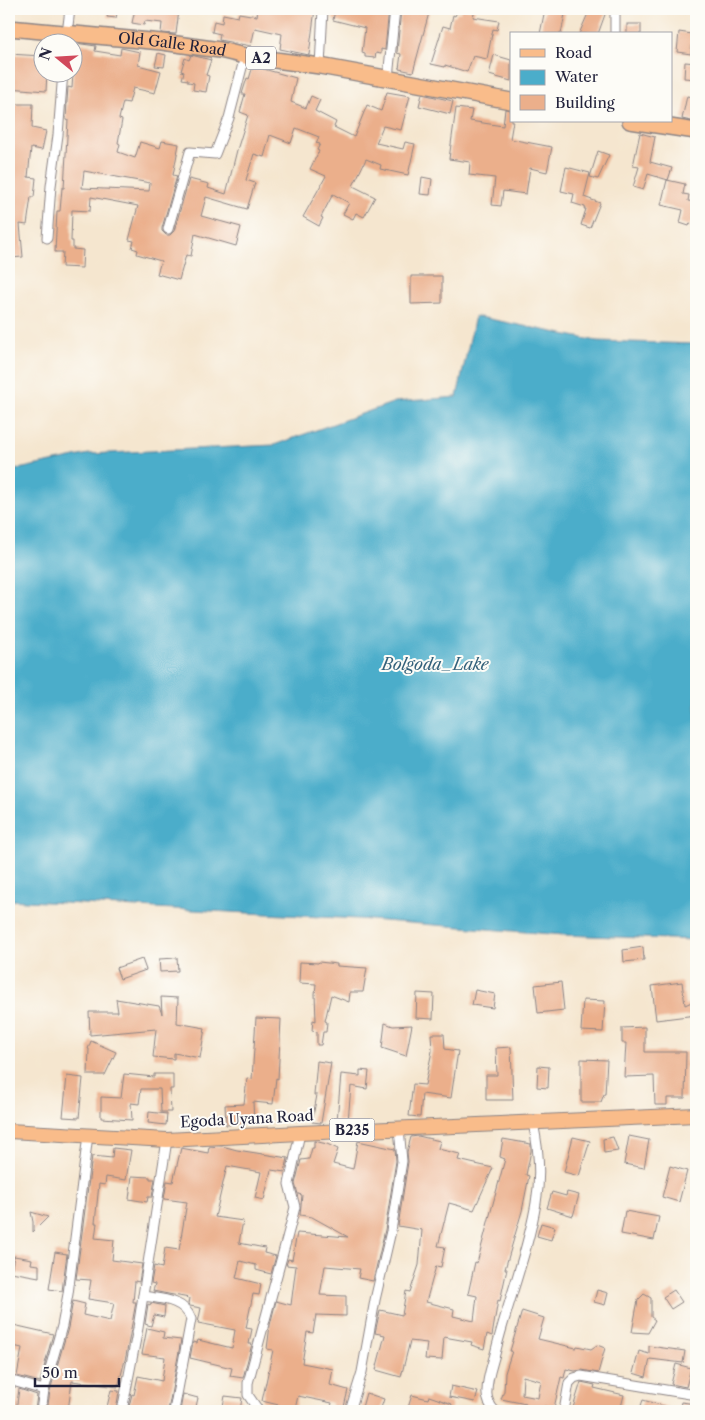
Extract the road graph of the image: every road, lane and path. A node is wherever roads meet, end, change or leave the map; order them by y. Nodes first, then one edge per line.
1 (70, 9) edge
2 (323, 9) edge
3 (396, 9) edge
4 (615, 9) edge
5 (9, 28) edge
6 (32, 32) edge
7 (68, 32) edge
8 (615, 32) edge
9 (82, 39) edge
10 (245, 56) junction
11 (320, 66) junction
12 (388, 78) junction
13 (62, 82) edge
14 (510, 101) edge
15 (637, 122) edge
16 (696, 131) edge
17 (168, 229) dead end
18 (47, 238) dead end
19 (696, 1115) edge
20 (533, 1123) junction
21 (399, 1128) junction
22 (9, 1131) edge
23 (300, 1133) junction
24 (88, 1135) junction
25 (167, 1140) junction
26 (143, 1296) junction
27 (9, 1380) edge
28 (44, 1390) junction
29 (696, 1395) edge
30 (41, 1411) edge
31 (122, 1411) edge
32 (174, 1411) edge
33 (259, 1411) edge
34 (350, 1411) edge
35 (495, 1411) edge
36 (564, 1411) edge

1 - 7 street
2 - 11 street
3 - 12 street
4 - 8 street
5 - 6 highway, Old Galle Road / A2
9 - 10 highway, Old Galle Road / A2
10 - 11 highway, Old Galle Road / A2
10 - 17 street
11 - 12 highway, Old Galle Road / A2
12 - 14 highway, Old Galle Road / A2
13 - 18 street
15 - 16 highway
19 - 20 main road, Egoda Uyana Road / B235
20 - 21 main road, Egoda Uyana Road / B235
20 - 35 street
21 - 23 main road, Egoda Uyana Road / B235
21 - 34 street
22 - 24 main road, Egoda Uyana Road / B235
23 - 25 main road, Egoda Uyana Road / B235
23 - 33 street
24 - 25 main road, Egoda Uyana Road / B235
24 - 28 street
25 - 26 street
26 - 31 street
26 - 32 street
27 - 28 street
28 - 30 street
29 - 36 street

